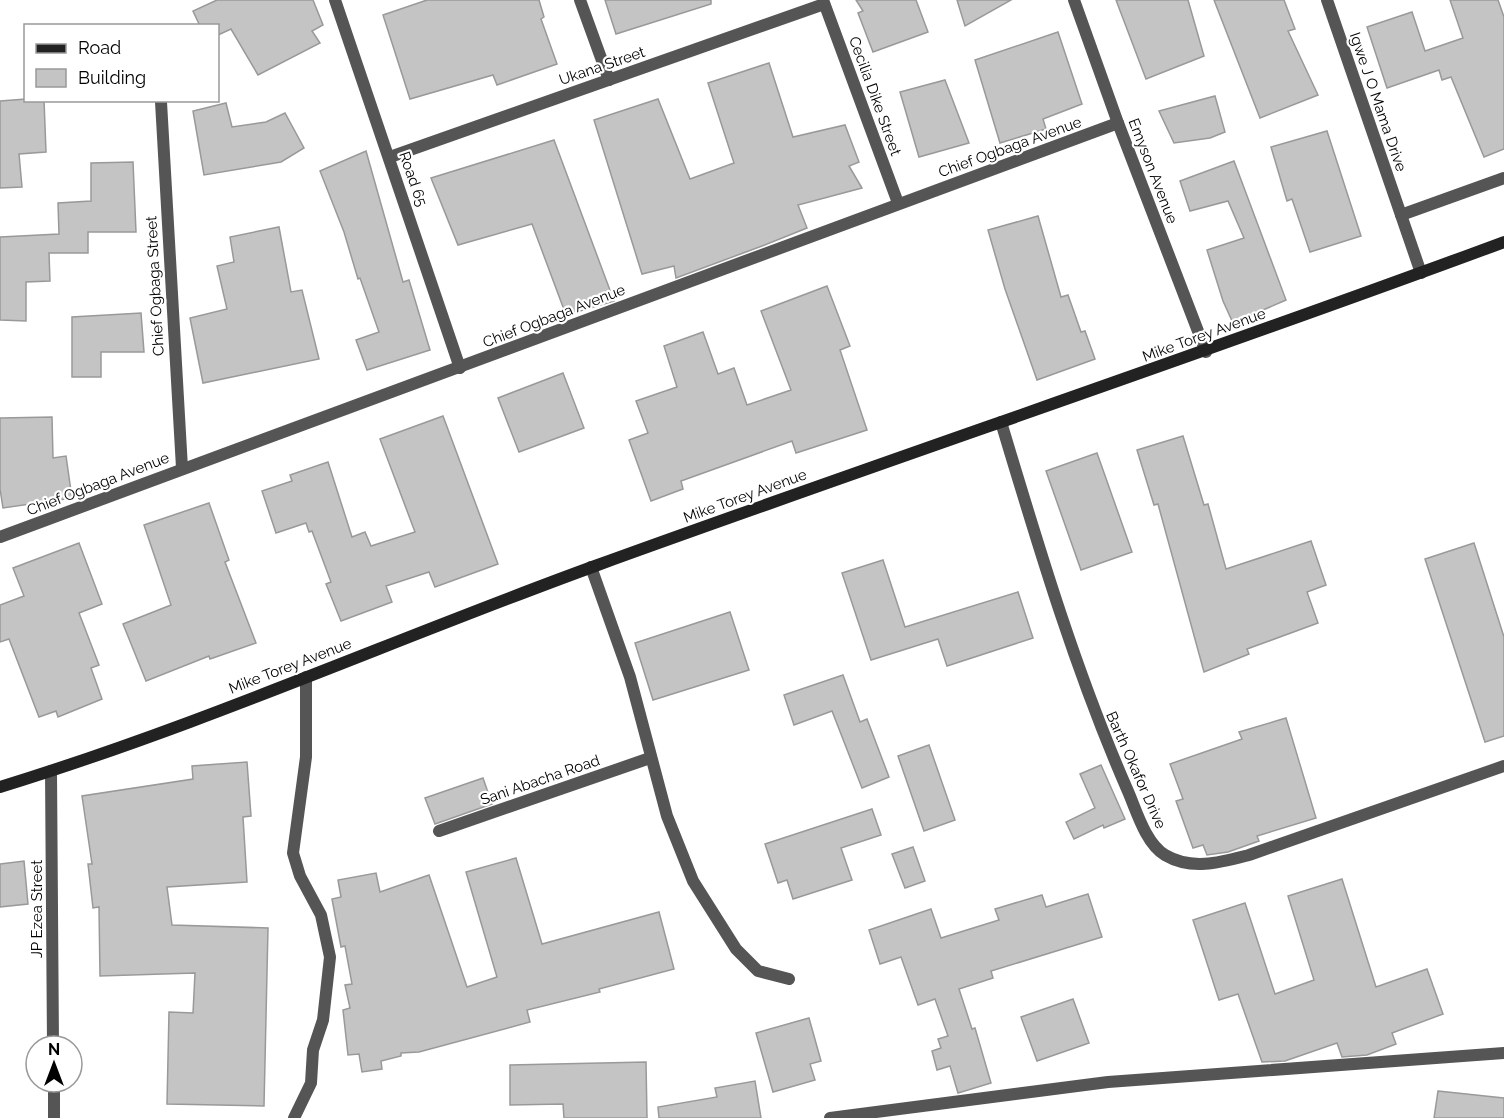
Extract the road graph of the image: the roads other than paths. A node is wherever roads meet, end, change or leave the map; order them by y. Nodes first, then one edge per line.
1 (335, 0) edge
2 (580, 0) edge
3 (1074, 0) edge
4 (1327, 0) edge
5 (824, 2) edge
6 (609, 80) junction
7 (161, 102) dead end
8 (1118, 123) junction
9 (390, 157) junction
10 (1504, 178) edge
11 (898, 203) junction
12 (1401, 215) junction
13 (1504, 242) edge
14 (1421, 273) junction
15 (1206, 352) junction
16 (460, 368) junction
17 (1001, 422) junction
18 (182, 468) junction
19 (0, 537) edge
20 (591, 567) junction
21 (306, 676) junction
22 (650, 758) junction
23 (1504, 766) edge
24 (51, 771) junction
25 (0, 787) edge
26 (439, 831) dead end
27 (789, 979) dead end
28 (53, 1034) edge
29 (1504, 1053) edge
30 (54, 1094) edge
31 (54, 1118) edge
32 (294, 1118) edge
33 (830, 1118) edge

1 - 9 street, Road 65
2 - 6 street
3 - 8 street, Emyson Avenue
4 - 12 street, Igwe J O Mama Drive
5 - 6 street, Ukana Street
5 - 11 street, Cecilia Dike Street
6 - 9 street, Ukana Street
7 - 18 street, Chief Ogbaga Street
8 - 11 street, Chief Ogbaga Avenue
8 - 15 street, Emyson Avenue
9 - 16 street, Road 65
10 - 12 street
11 - 16 street, Chief Ogbaga Avenue
12 - 14 street, Igwe J O Mama Drive
13 - 14 main road, Mike Torey Avenue
14 - 15 main road, Mike Torey Avenue
15 - 17 main road, Mike Torey Avenue
16 - 18 street, Chief Ogbaga Avenue
17 - 20 main road, Mike Torey Avenue
17 - 23 street, Barth Okafor Drive
18 - 19 street, Chief Ogbaga Avenue
20 - 21 main road, Mike Torey Avenue
20 - 22 street
21 - 24 main road, Mike Torey Avenue
21 - 32 street
22 - 26 street, Sani Abacha Road
22 - 27 street
24 - 25 main road, Mike Torey Avenue
24 - 28 street, JP Ezea Street
29 - 33 street
30 - 31 street

